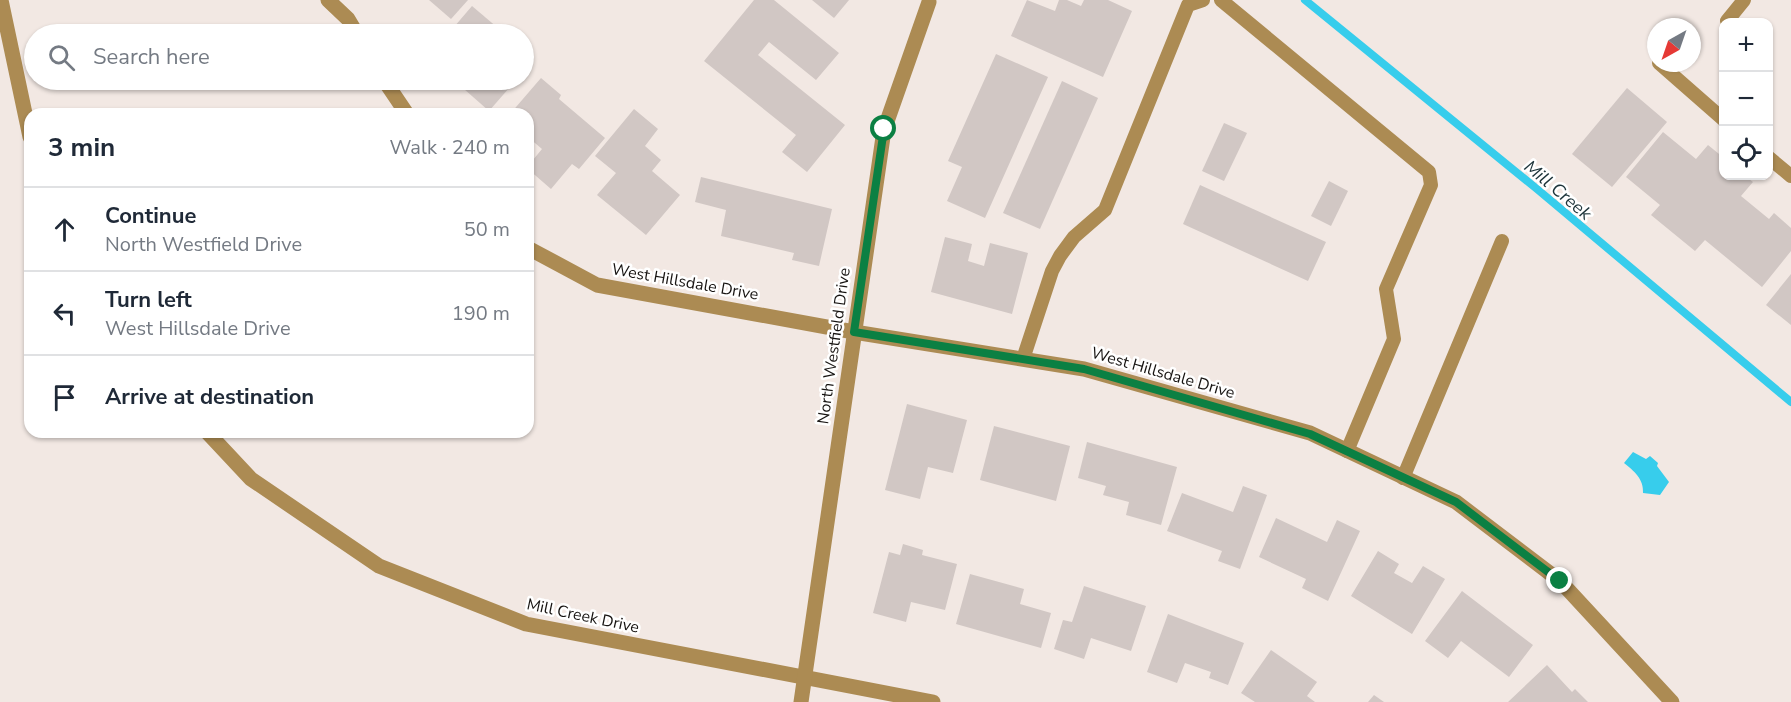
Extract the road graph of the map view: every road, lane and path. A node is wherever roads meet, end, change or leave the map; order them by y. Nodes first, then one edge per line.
1 (0, 0) edge
2 (328, 0) edge
3 (1203, 0) edge
4 (1221, 0) edge
5 (1744, 0) edge
6 (929, 1) edge
7 (1729, 18) edge
8 (351, 24) edge
9 (1670, 72) edge
10 (391, 90) edge
11 (403, 108) edge
12 (24, 110) edge
13 (1719, 116) edge
14 (1773, 161) edge
15 (1791, 176) edge
16 (1502, 241) dead end
17 (534, 251) edge
18 (854, 332) junction
19 (1023, 359) junction
20 (213, 438) edge
21 (1347, 451) junction
22 (1403, 478) junction
23 (804, 678) junction
24 (801, 702) edge
25 (933, 702) edge
26 (1672, 702) edge

1 - 12 street
2 - 8 street
3 - 19 lane
4 - 21 lane
5 - 7 lane
6 - 18 street, North Westfield Drive
9 - 13 lane
10 - 11 street
14 - 15 lane
16 - 22 lane
17 - 18 street, West Hillsdale Drive
18 - 19 street, West Hillsdale Drive
18 - 23 street, North Westfield Drive
19 - 21 street, West Hillsdale Drive
20 - 23 street, Mill Creek Drive
21 - 22 street, West Hillsdale Drive
22 - 26 street, West Hillsdale Drive
23 - 24 street, North Westfield Drive
23 - 25 street, Mill Creek Drive

